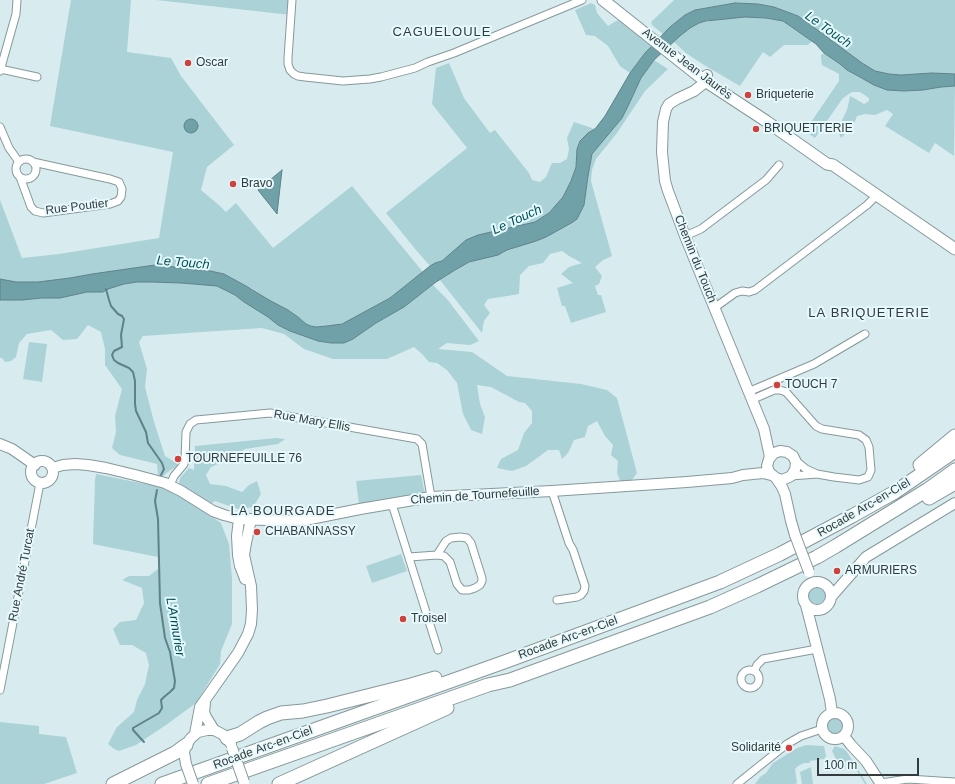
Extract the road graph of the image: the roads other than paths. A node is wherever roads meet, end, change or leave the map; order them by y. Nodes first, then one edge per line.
1 (17, 0) edge
2 (292, 0) edge
3 (571, 0) edge
4 (582, 0) edge
5 (603, 0) edge
6 (613, 0) edge
7 (562, 8) junction
8 (649, 33) junction
9 (0, 70) edge
10 (702, 75) junction
11 (37, 77) dead end
12 (0, 127) edge
13 (18, 162) junction
14 (33, 162) junction
15 (779, 165) dead end
16 (20, 177) junction
17 (877, 194) junction
18 (685, 236) junction
19 (955, 248) edge
20 (714, 307) junction
21 (865, 334) dead end
22 (750, 396) junction
23 (764, 429) junction
24 (955, 436) edge
25 (0, 444) edge
26 (783, 451) junction
27 (955, 451) edge
28 (769, 458) junction
29 (795, 460) junction
30 (35, 465) junction
31 (52, 468) junction
32 (955, 470) edge
33 (817, 474) junction
34 (743, 475) junction
35 (791, 476) junction
36 (774, 477) junction
37 (40, 483) junction
38 (955, 483) edge
39 (170, 486) junction
40 (552, 491) junction
41 (785, 494) junction
42 (431, 497) junction
43 (955, 503) edge
44 (392, 504) junction
45 (852, 516) junction
46 (239, 519) junction
47 (251, 519) junction
48 (836, 546) junction
49 (436, 555) junction
50 (409, 557) junction
51 (810, 577) junction
52 (844, 582) junction
53 (826, 584) junction
54 (831, 598) junction
55 (557, 600) dead end
56 (806, 605) junction
57 (819, 610) junction
58 (811, 624) junction
59 (243, 645) junction
60 (438, 650) dead end
61 (817, 650) junction
62 (507, 661) junction
63 (755, 670) dead end
64 (510, 680) junction
65 (0, 690) edge
66 (204, 700) junction
67 (832, 713) junction
68 (822, 729) junction
69 (214, 730) junction
70 (195, 734) junction
71 (844, 736) junction
72 (229, 743) junction
73 (186, 745) junction
74 (955, 782) edge
75 (244, 783) edge
76 (113, 784) edge
77 (162, 784) edge
78 (193, 784) edge
79 (208, 784) edge
80 (279, 784) edge
81 (737, 784) edge
82 (881, 784) edge

1 - 9 street
2 - 7 street
3 - 7 street
4 - 7 street
5 - 8 main road, Avenue Jean Jaurès
6 - 8 main road, Avenue Jean Jaurès
8 - 10 main road, Avenue Jean Jaurès
9 - 11 street
10 - 17 main road, Avenue Jean Jaurès
10 - 18 street, Chemin du Touch
12 - 13 street, Rue Poutier
13 - 14 street, Rue Poutier
13 - 16 street, Rue Poutier
14 - 16 street
14 - 16 street, Rue Poutier
15 - 18 street
17 - 19 main road, Avenue Jean Jaurès
17 - 20 street
18 - 20 street, Chemin du Touch
20 - 22 street, Chemin du Touch
21 - 22 street
22 - 23 street, Chemin du Touch
22 - 33 street
23 - 26 street, Chemin du Touch
23 - 28 street, Chemin du Touch
24 - 45 highway
25 - 30 street
26 - 28 street
26 - 29 street
27 - 45 highway, Rocade Arc-en-Ciel
28 - 34 street, Chemin de Tournefeuille
28 - 36 street
29 - 33 street
29 - 35 street
30 - 31 street
30 - 37 street
31 - 37 street
31 - 39 street, Chemin de Tournefeuille
32 - 48 highway, Rocade Arc-en-Ciel
33 - 35 street
34 - 36 street, Chemin de Tournefeuille
34 - 40 street, Chemin de Tournefeuille
35 - 36 street
35 - 41 street
36 - 41 street
37 - 65 street, Rue André Turcat
38 - 48 highway
39 - 42 street, Rue Mary Ellis
39 - 46 street, Chemin de Tournefeuille
40 - 42 street, Chemin de Tournefeuille
40 - 55 street
41 - 51 street, bridge
42 - 44 street, Chemin de Tournefeuille
43 - 52 street
44 - 47 street, Chemin de Tournefeuille
44 - 50 street
45 - 62 highway, Rocade Arc-en-Ciel
46 - 47 street, Chemin de Tournefeuille
46 - 59 street
47 - 59 street
48 - 64 highway, Rocade Arc-en-Ciel
49 - 49 street
49 - 50 street
50 - 60 street
51 - 53 street
51 - 56 street
52 - 53 street
52 - 54 street
53 - 54 street
54 - 57 street
56 - 57 street
56 - 58 street
57 - 58 street
58 - 61 street
59 - 66 street
61 - 63 street
61 - 67 street
62 - 72 highway
62 - 77 highway, Rocade Arc-en-Ciel
64 - 79 highway, Rocade Arc-en-Ciel
64 - 80 highway
66 - 69 street
66 - 70 street
67 - 68 street
67 - 71 street
68 - 71 street
68 - 81 street
69 - 70 street
69 - 72 street
70 - 73 street
71 - 82 street
72 - 75 street, bridge
73 - 76 highway
73 - 78 street, bridge
74 - 82 street

